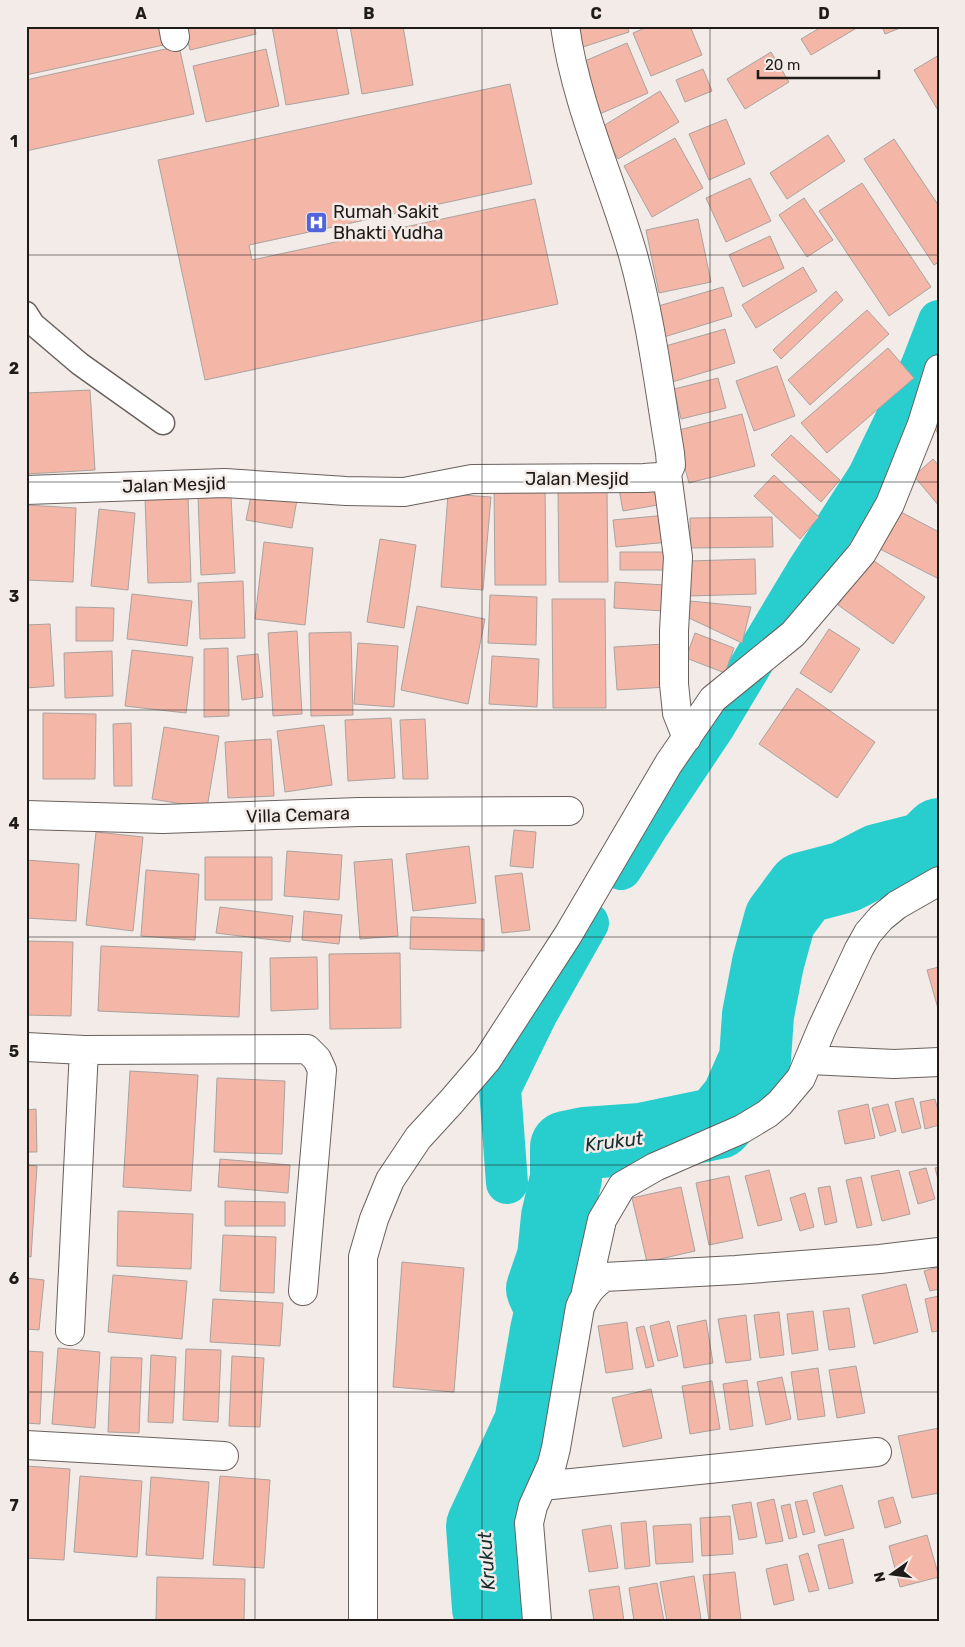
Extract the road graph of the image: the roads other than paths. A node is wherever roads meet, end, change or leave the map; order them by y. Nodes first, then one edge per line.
1 (565, 26) edge
2 (26, 313) edge
3 (939, 370) edge
4 (163, 423) dead end
5 (667, 474) junction
6 (26, 490) edge
7 (687, 738) junction
8 (570, 811) dead end
9 (26, 815) edge
10 (939, 882) edge
11 (26, 1046) edge
12 (84, 1050) junction
13 (810, 1060) junction
14 (939, 1062) edge
15 (939, 1252) edge
16 (303, 1291) dead end
17 (586, 1292) junction
18 (70, 1331) dead end
19 (26, 1445) edge
20 (876, 1452) dead end
21 (224, 1456) dead end
22 (542, 1486) junction
23 (363, 1621) edge
24 (537, 1621) edge

1 - 5 street
2 - 4 lane
3 - 7 street
5 - 6 street, Jalan Mesjid
5 - 7 street
7 - 23 street
8 - 9 street, Villa Cemara
10 - 13 street
11 - 12 street
12 - 16 street
12 - 18 street
13 - 14 street
13 - 17 street
15 - 17 street
17 - 22 street
19 - 21 street
20 - 22 street
22 - 24 street

